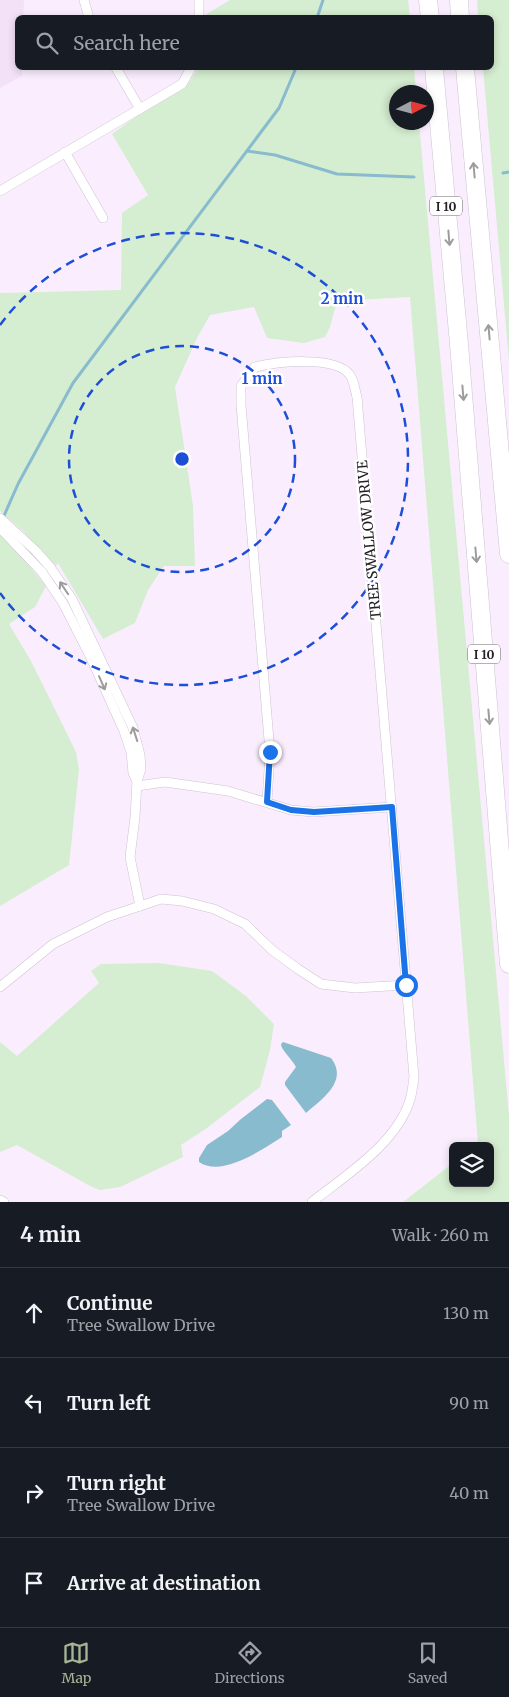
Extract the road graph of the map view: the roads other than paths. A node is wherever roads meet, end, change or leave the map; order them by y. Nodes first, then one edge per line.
1 (84, 0) edge
2 (199, 0) edge
3 (428, 0) edge
4 (459, 0) edge
5 (88, 15) edge
6 (199, 15) edge
7 (430, 15) edge
8 (460, 15) edge
9 (117, 70) edge
10 (190, 70) edge
11 (434, 70) edge
12 (465, 70) edge
13 (140, 109) junction
14 (66, 152) junction
15 (0, 191) edge
16 (103, 218) dead end
17 (0, 518) edge
18 (0, 528) edge
19 (14, 535) junction
20 (509, 554) edge
21 (94, 655) junction
22 (126, 712) junction
23 (117, 715) junction
24 (137, 784) junction
25 (267, 802) junction
26 (392, 807) junction
27 (140, 906) junction
28 (509, 964) edge
29 (406, 985) junction
30 (0, 987) edge
31 (0, 1200) edge
32 (4, 1202) edge
33 (312, 1202) edge

1 - 5 street
2 - 6 street
3 - 7 highway
4 - 8 highway
9 - 13 street
10 - 13 street
11 -> 28 highway, I 10
20 -> 12 highway, I 10
13 - 14 street
14 - 15 street
14 - 16 street
17 - 19 street
18 - 19 street
19 - 21 street
21 - 22 street
21 -> 23 street
22 - 23 street
24 -> 22 street
23 - 24 street
24 - 25 street
24 - 27 street
25 - 26 street
25 - 26 street, TREE SWALLOW DRIVE
26 - 29 street, TREE SWALLOW DRIVE
27 - 29 street
27 - 30 street
29 - 33 street, TREE SWALLOW DRIVE
31 - 32 street

